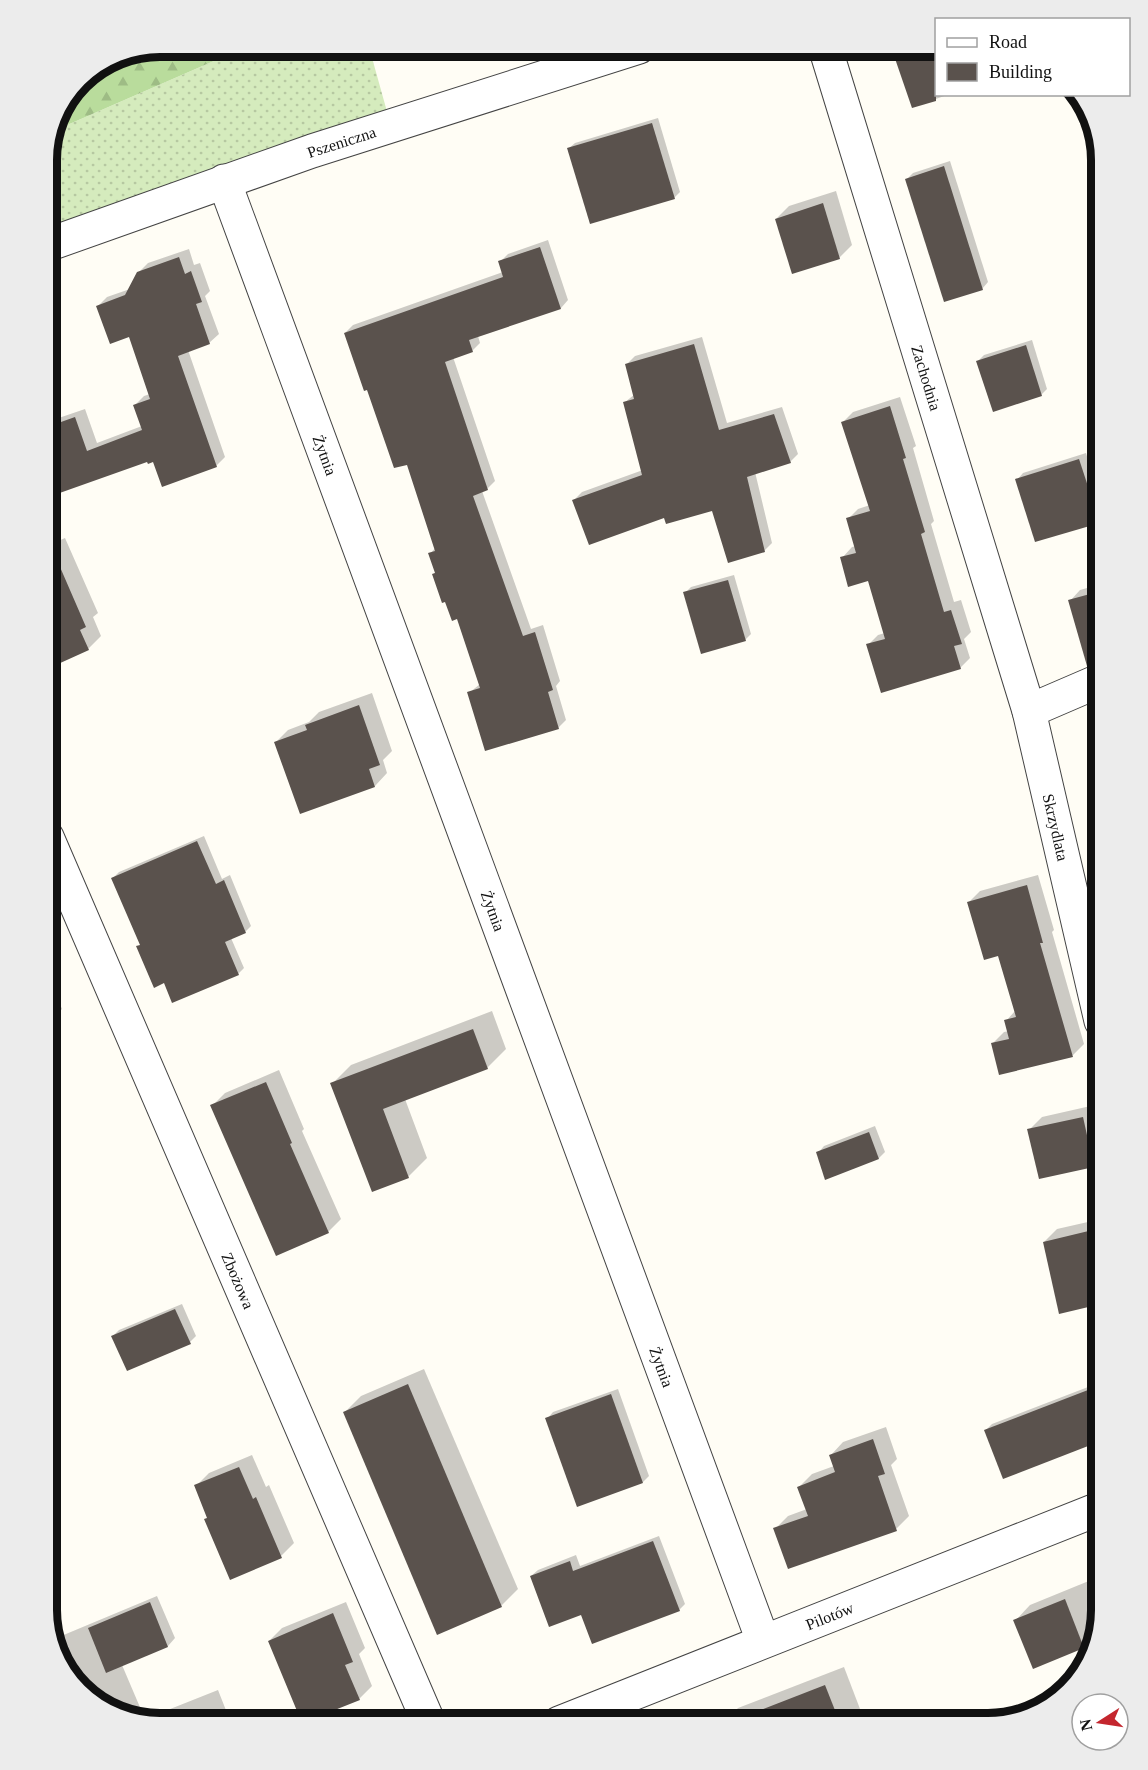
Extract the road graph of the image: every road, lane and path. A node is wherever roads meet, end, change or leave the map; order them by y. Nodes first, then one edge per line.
1 (608, 57) edge
2 (828, 57) edge
3 (224, 181) junction
4 (57, 241) edge
5 (1091, 684) edge
6 (1029, 711) junction
7 (57, 860) edge
8 (1091, 978) edge
9 (1091, 1512) edge
10 (763, 1641) junction
11 (425, 1713) edge
12 (584, 1713) edge

1 - 3 street, Pszeniczna
2 - 6 street, Zachodnia
3 - 4 street, Pszeniczna
3 - 10 street, Żytnia
5 - 6 street
6 - 8 street, Skrzydlata
7 - 11 street, Zbożowa
9 - 10 street, Pilotów
10 - 12 street, Pilotów

